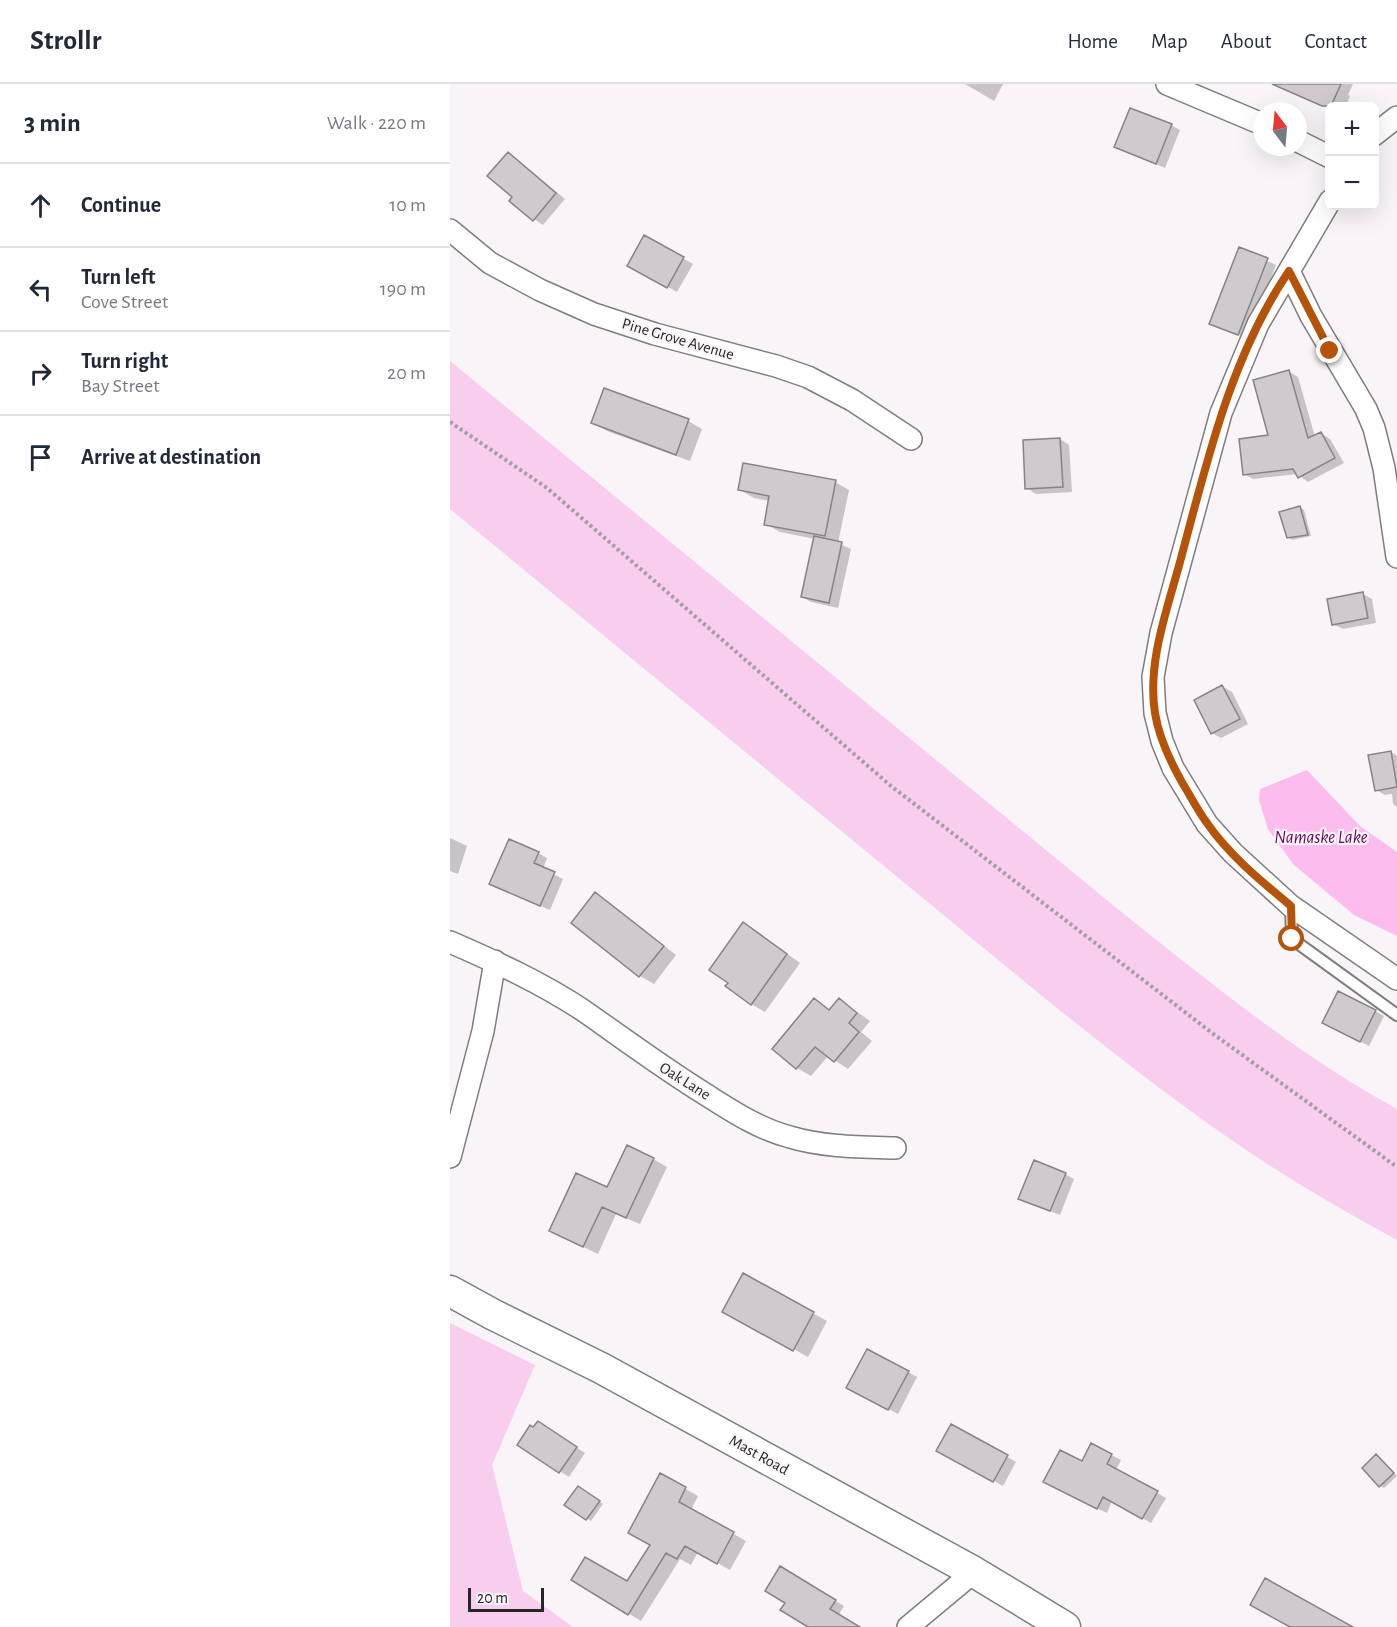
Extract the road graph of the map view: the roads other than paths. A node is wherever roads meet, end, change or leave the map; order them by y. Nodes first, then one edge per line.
1 (1167, 84) edge
2 (1397, 117) edge
3 (1253, 120) edge
4 (1379, 131) edge
5 (1307, 146) edge
6 (1327, 156) edge
7 (1325, 208) edge
8 (450, 230) edge
9 (1289, 271) junction
10 (911, 439) dead end
11 (1397, 557) edge
12 (1291, 906) junction
13 (450, 942) edge
14 (495, 961) junction
15 (1397, 979) edge
16 (1397, 1015) edge
17 (895, 1148) dead end
18 (450, 1157) edge
19 (450, 1291) edge
20 (974, 1572) junction
21 (908, 1627) edge
22 (1065, 1627) edge

1 - 3 street
2 - 4 street
5 - 6 street
7 - 9 street
8 - 10 street, Pine Grove Avenue
9 - 11 street
9 - 12 street
12 - 15 street
12 - 16 lane
13 - 14 street, Oak Lane
14 - 17 street, Oak Lane
14 - 18 street
19 - 20 main road, Mast Road
20 - 21 street
20 - 22 main road, Mast Road

